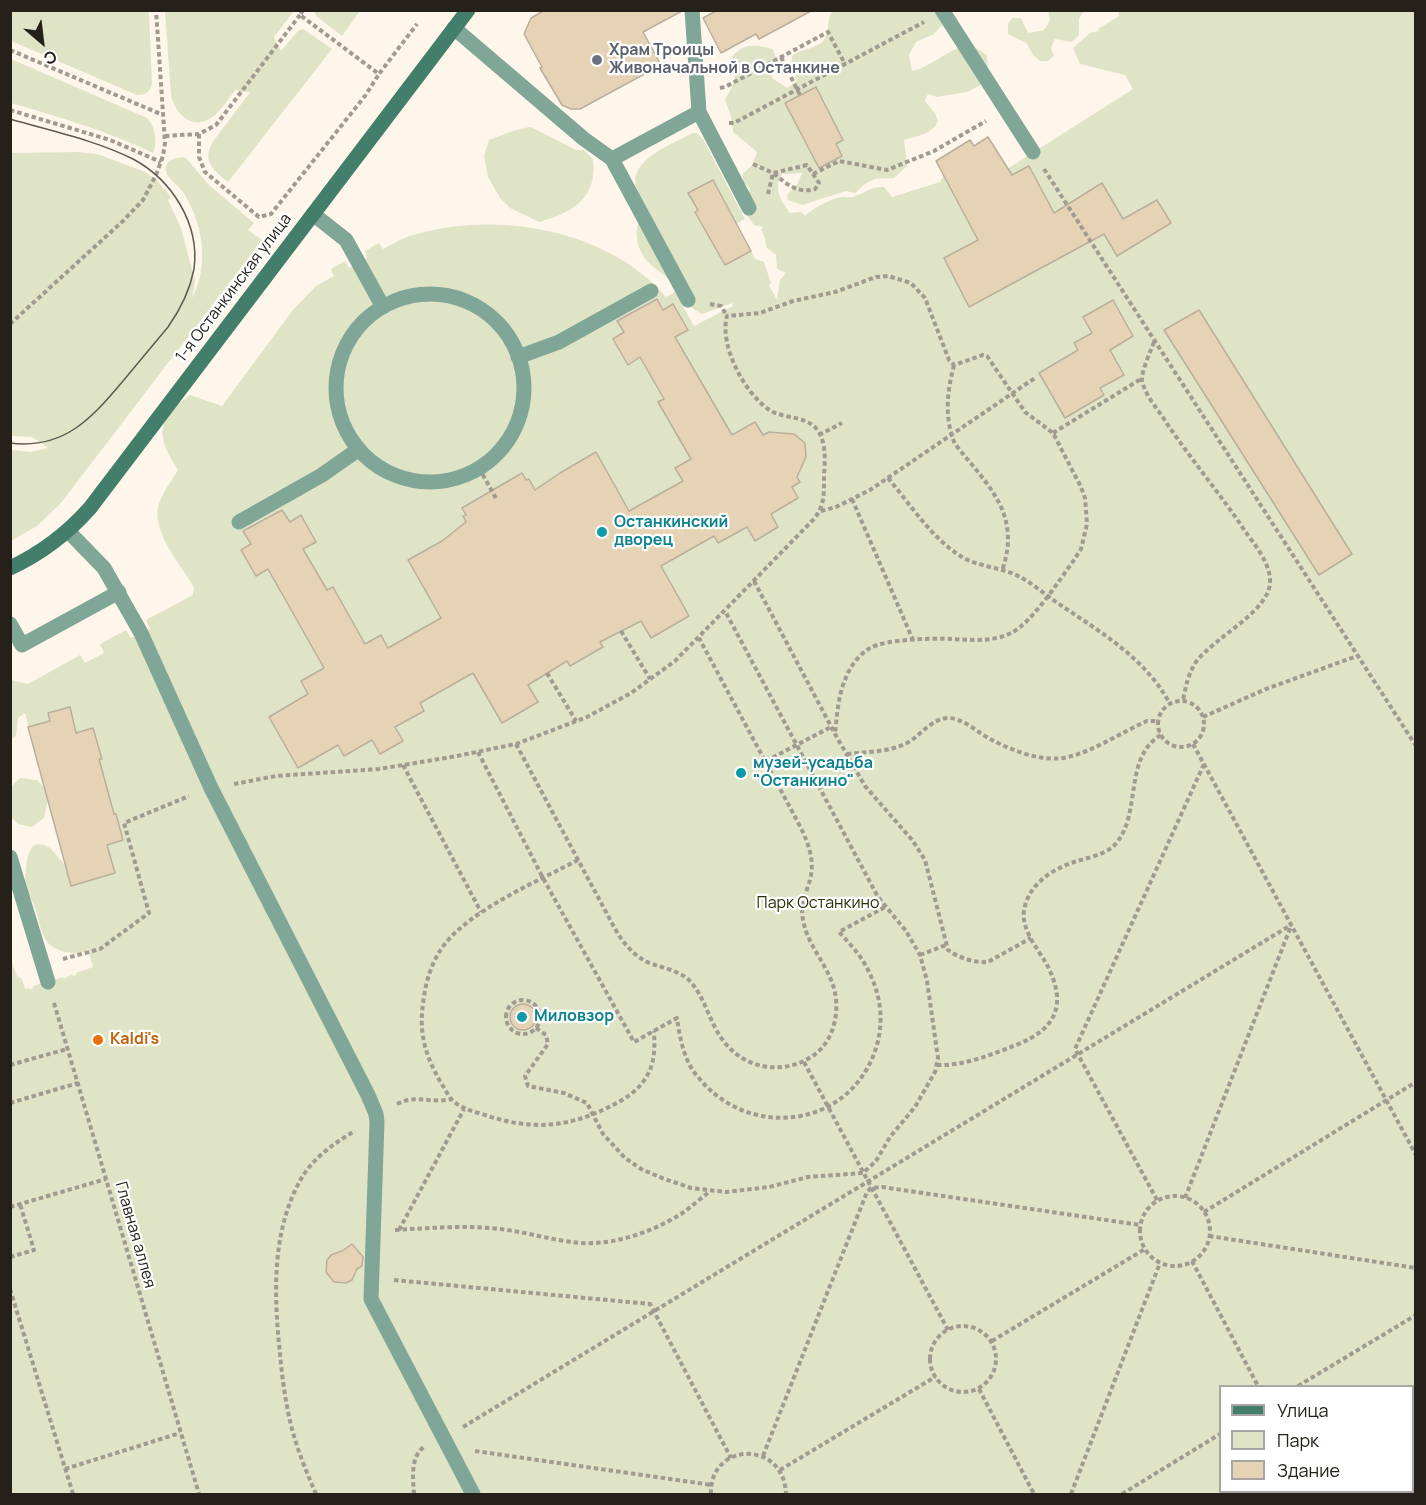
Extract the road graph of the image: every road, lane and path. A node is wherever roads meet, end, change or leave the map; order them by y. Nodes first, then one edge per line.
1 (156, 10) edge
2 (303, 10) edge
3 (468, 10) edge
4 (692, 10) edge
5 (942, 11) edge
6 (300, 15) junction
7 (417, 24) dead end
8 (454, 28) junction
9 (10, 50) edge
10 (781, 57) junction
11 (845, 64) junction
12 (379, 74) junction
13 (697, 90) junction
14 (798, 90) junction
15 (800, 95) dead end
16 (10, 110) edge
17 (1006, 110) junction
18 (163, 115) junction
19 (701, 117) junction
20 (199, 135) junction
21 (165, 136) junction
22 (717, 147) junction
23 (1034, 152) joint
24 (612, 159) junction
25 (161, 162) junction
26 (773, 173) junction
27 (813, 174) junction
28 (749, 208) dead end
29 (313, 214) junction
30 (651, 291) dead end
31 (688, 300) dead end
32 (383, 307) junction
33 (10, 324) edge
34 (1155, 341) junction
35 (518, 357) junction
36 (954, 365) junction
37 (1035, 378) dead end
38 (1142, 379) junction
39 (1011, 393) junction
40 (842, 423) dead end
41 (1053, 433) junction
42 (951, 434) junction
43 (819, 435) junction
44 (358, 449) junction
45 (479, 468) junction
46 (888, 478) junction
47 (852, 499) junction
48 (497, 500) dead end
49 (821, 511) junction
50 (239, 522) dead end
51 (68, 531) junction
52 (10, 568) edge
53 (1002, 571) junction
54 (754, 581) junction
55 (119, 592) junction
56 (1047, 596) junction
57 (725, 611) junction
58 (10, 624) edge
59 (621, 631) dead end
60 (699, 638) junction
61 (913, 640) junction
62 (1357, 656) junction
63 (547, 674) dead end
64 (650, 679) junction
65 (1183, 700) junction
66 (1170, 704) junction
67 (1203, 717) junction
68 (576, 721) junction
69 (1158, 721) junction
70 (831, 727) junction
71 (835, 734) junction
72 (1161, 735) junction
73 (516, 744) junction
74 (1193, 744) junction
75 (796, 745) junction
76 (1416, 746) edge
77 (478, 752) junction
78 (847, 754) junction
79 (766, 761) junction
80 (1204, 764) junction
81 (404, 765) junction
82 (211, 788) junction
83 (10, 857) edge
84 (578, 860) junction
85 (543, 878) junction
86 (885, 907) junction
87 (481, 912) junction
88 (1291, 925) junction
89 (1031, 938) junction
90 (946, 945) junction
91 (920, 955) junction
92 (43, 966) junction
93 (48, 982) joint
94 (536, 1028) junction
95 (654, 1031) junction
96 (67, 1049) junction
97 (1078, 1054) junction
98 (804, 1062) junction
99 (10, 1065) edge
100 (937, 1065) junction
101 (1416, 1082) edge
102 (78, 1083) junction
103 (451, 1100) junction
104 (1386, 1100) junction
105 (10, 1102) edge
106 (828, 1107) junction
107 (464, 1109) junction
108 (593, 1115) junction
109 (376, 1118) junction
110 (1416, 1155) edge
111 (863, 1173) junction
112 (106, 1179) junction
113 (868, 1182) junction
114 (871, 1188) junction
115 (710, 1191) junction
116 (1185, 1198) junction
117 (1157, 1200) junction
118 (20, 1204) junction
119 (10, 1207) edge
120 (1204, 1212) junction
121 (1140, 1225) junction
122 (399, 1230) junction
123 (375, 1232) junction
124 (1209, 1236) junction
125 (1144, 1249) junction
126 (10, 1257) edge
127 (1192, 1261) junction
128 (1160, 1263) junction
129 (1416, 1268) edge
130 (372, 1278) junction
131 (10, 1289) edge
132 (654, 1312) junction
133 (1416, 1315) edge
134 (948, 1330) junction
135 (992, 1341) junction
136 (935, 1377) junction
137 (1257, 1385) edge
138 (1301, 1385) edge
139 (979, 1389) junction
140 (180, 1433) junction
141 (1219, 1435) edge
142 (445, 1440) junction
143 (763, 1456) junction
144 (731, 1458) junction
145 (65, 1468) junction
146 (780, 1470) junction
147 (712, 1485) junction
148 (73, 1494) edge
149 (199, 1494) edge
150 (316, 1494) edge
151 (414, 1494) edge
152 (473, 1494) edge
153 (711, 1494) edge
154 (786, 1494) edge
155 (1034, 1494) edge
156 (1071, 1494) edge
157 (1122, 1494) edge

1 - 18 path
2 - 6 path
3 - 8 street, 1-я Останкинская улица
4 - 13 lane
5 - 11 path
5 - 17 lane
6 - 12 path
6 - 20 path
7 - 12 path
8 - 24 lane
8 - 29 street, 1-я Останкинская улица
9 - 18 path
10 - 11 path
10 - 13 path
10 - 14 path
11 - 14 path
12 - 20 path
13 - 19 lane
14 - 15 path
14 - 19 path
16 - 25 path
17 - 23 lane
17 - 27 path
18 - 21 path
19 - 22 lane
19 - 24 lane
20 - 21 path
21 - 25 path
22 - 26 path
22 - 28 lane
23 - 34 path
24 - 31 lane
25 - 33 path
26 - 27 path
26 - 27 path
29 - 32 lane
29 - 51 street, 1-я Останкинская улица
30 - 35 lane
32 - 35 lane
32 - 44 lane
34 - 38 path
34 - 62 path
35 - 45 lane
36 - 39 path
36 - 42 path
36 - 43 path
37 - 39 path
38 - 41 path
38 - 65 path
39 - 41 path
39 - 42 path
40 - 43 path
41 - 56 path
42 - 46 path
42 - 53 path
43 - 49 path
44 - 45 lane
44 - 50 lane
45 - 48 path
46 - 47 path
46 - 53 path
47 - 49 path
47 - 61 path
49 - 54 path
51 - 52 street, 1-я Останкинская улица
51 - 55 lane
53 - 56 path
54 - 57 path
54 - 70 path
55 - 58 lane
55 - 82 lane
56 - 61 path
56 - 66 path
57 - 60 path
57 - 75 path
59 - 64 path
60 - 64 path
60 - 79 path
61 - 71 path
62 - 67 path
62 - 76 path
63 - 68 path
64 - 68 path
65 - 66 path
65 - 67 path
66 - 69 path
67 - 74 path
68 - 73 path
69 - 72 path
69 - 78 path
70 - 71 path
70 - 75 path
71 - 78 path
72 - 74 path
72 - 89 path
73 - 77 path
73 - 84 path
74 - 80 path
75 - 79 path
75 - 86 path
77 - 81 path
77 - 85 path
78 - 90 path
79 - 98 path
80 - 88 path
80 - 97 path
81 - 82 path
81 - 87 path
82 - 92 path
82 - 109 lane
83 - 92 lane
84 - 85 path
84 - 98 path
85 - 87 path
85 - 95 path
86 - 91 path
86 - 106 path
87 - 103 path
88 - 97 path
88 - 104 path
88 - 116 path
89 - 90 path
89 - 100 path
90 - 91 path
91 - 100 path
92 - 93 lane
93 - 96 path, Главная аллея
94 - 94 path
94 - 108 path
95 - 106 path
95 - 108 path
96 - 99 path
96 - 102 path, Главная аллея
97 - 113 path
97 - 117 path
98 - 106 path
100 - 111 path
101 - 104 path
102 - 105 path
102 - 112 path, Главная аллея
103 - 107 path
103 - 109 path
104 - 110 path
104 - 120 path
106 - 111 path
107 - 108 path
107 - 122 path
108 - 115 path
109 - 123 lane
109 - 150 path
111 - 113 path
111 - 115 path
112 - 118 path
112 - 140 path, Главная аллея
113 - 114 path
113 - 132 path
114 - 121 path
114 - 134 path
114 - 143 path
115 - 122 path
116 - 117 path
116 - 120 path
117 - 121 path
118 - 119 path
118 - 126 path
120 - 124 path
121 - 125 path
122 - 123 path
123 - 130 lane
124 - 127 path
124 - 129 path
125 - 128 path
125 - 135 path
127 - 128 path
127 - 137 path
128 - 156 path
130 - 132 path
130 - 142 lane
131 - 145 path
132 - 142 path
132 - 144 path
133 - 138 path
134 - 135 path
134 - 136 path
135 - 139 path
136 - 139 path
136 - 146 path
139 - 155 path
140 - 145 path
140 - 149 path, Главная аллея
141 - 157 path
142 - 147 path
142 - 151 path
142 - 152 lane
143 - 144 path
143 - 146 path
144 - 147 path
145 - 148 path
146 - 154 path
147 - 153 path

